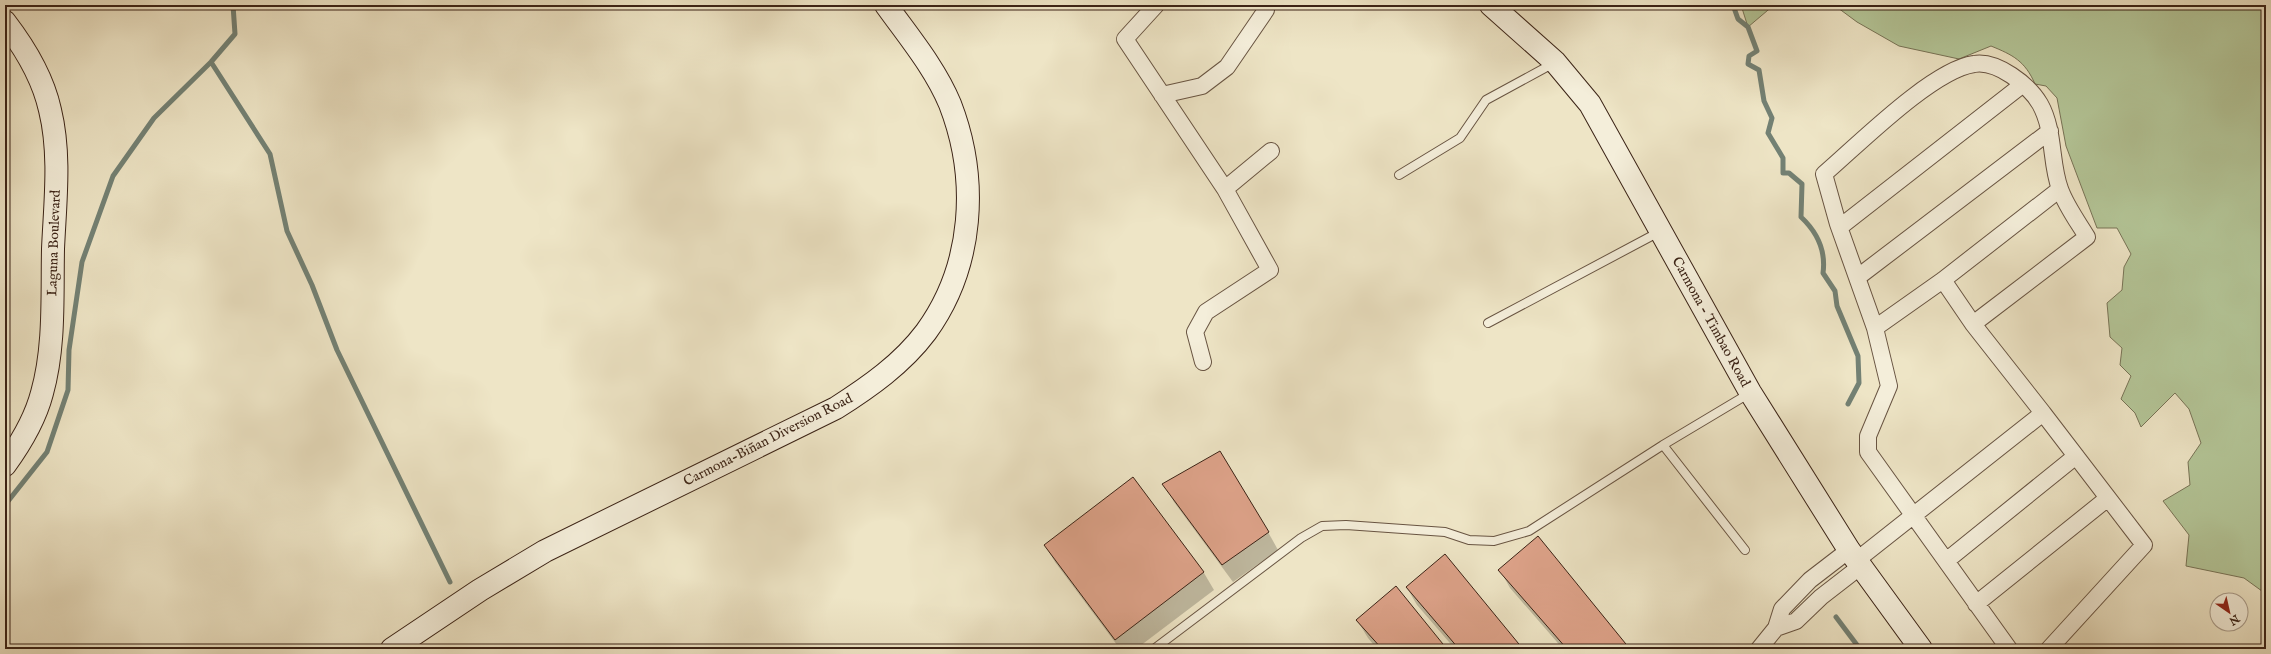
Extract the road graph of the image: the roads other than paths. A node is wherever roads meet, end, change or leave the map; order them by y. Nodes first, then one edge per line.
1 (886, 5) edge
2 (1156, 5) edge
3 (1491, 5) edge
4 (1266, 10) dead end
5 (5, 22) edge
6 (1555, 62) junction
7 (2022, 85) junction
8 (1162, 95) junction
9 (2050, 131) junction
10 (1271, 151) dead end
11 (1399, 175) dead end
12 (1225, 189) junction
13 (2060, 189) junction
14 (1840, 227) junction
15 (1662, 231) junction
16 (1858, 277) junction
17 (1943, 280) junction
18 (1488, 323) dead end
19 (1973, 324) junction
20 (1875, 328) junction
21 (1203, 362) dead end
22 (1750, 392) junction
23 (2043, 413) junction
24 (1663, 445) junction
25 (2076, 456) junction
26 (5, 465) edge
27 (2108, 498) junction
28 (1914, 516) junction
29 (1745, 550) dead end
30 (1856, 559) junction
31 (1946, 561) junction
32 (1976, 604) junction
33 (1763, 648) edge
34 (392, 649) edge
35 (1154, 649) edge
36 (1922, 649) edge
37 (2009, 649) edge
38 (2049, 649) edge

1 - 34 main road, Carmona-Biñan Diversion Road
2 - 8 street
3 - 6 main road, Carmona - Timbao Road
4 - 8 street
5 - 26 main road, Laguna Boulevard
6 - 11 lane
6 - 15 main road, Carmona - Timbao Road
7 - 9 street
7 - 14 street
7 - 14 street
8 - 12 street
9 - 13 street
9 - 16 street
10 - 12 street
12 - 21 street
13 - 17 street
13 - 19 street
14 - 16 street
15 - 18 lane
15 - 22 main road, Carmona - Timbao Road
16 - 20 street
17 - 19 street
17 - 20 street
19 - 23 street
20 - 28 street
22 - 24 lane
22 - 30 main road, Carmona - Timbao Road
23 - 25 street
23 - 28 street
24 - 29 lane
24 - 35 lane
25 - 27 street
25 - 31 street
27 - 32 street
27 - 38 street
28 - 30 street
28 - 31 street
30 - 33 street
30 - 36 main road, Carmona - Timbao Road
31 - 32 street
32 - 37 street

